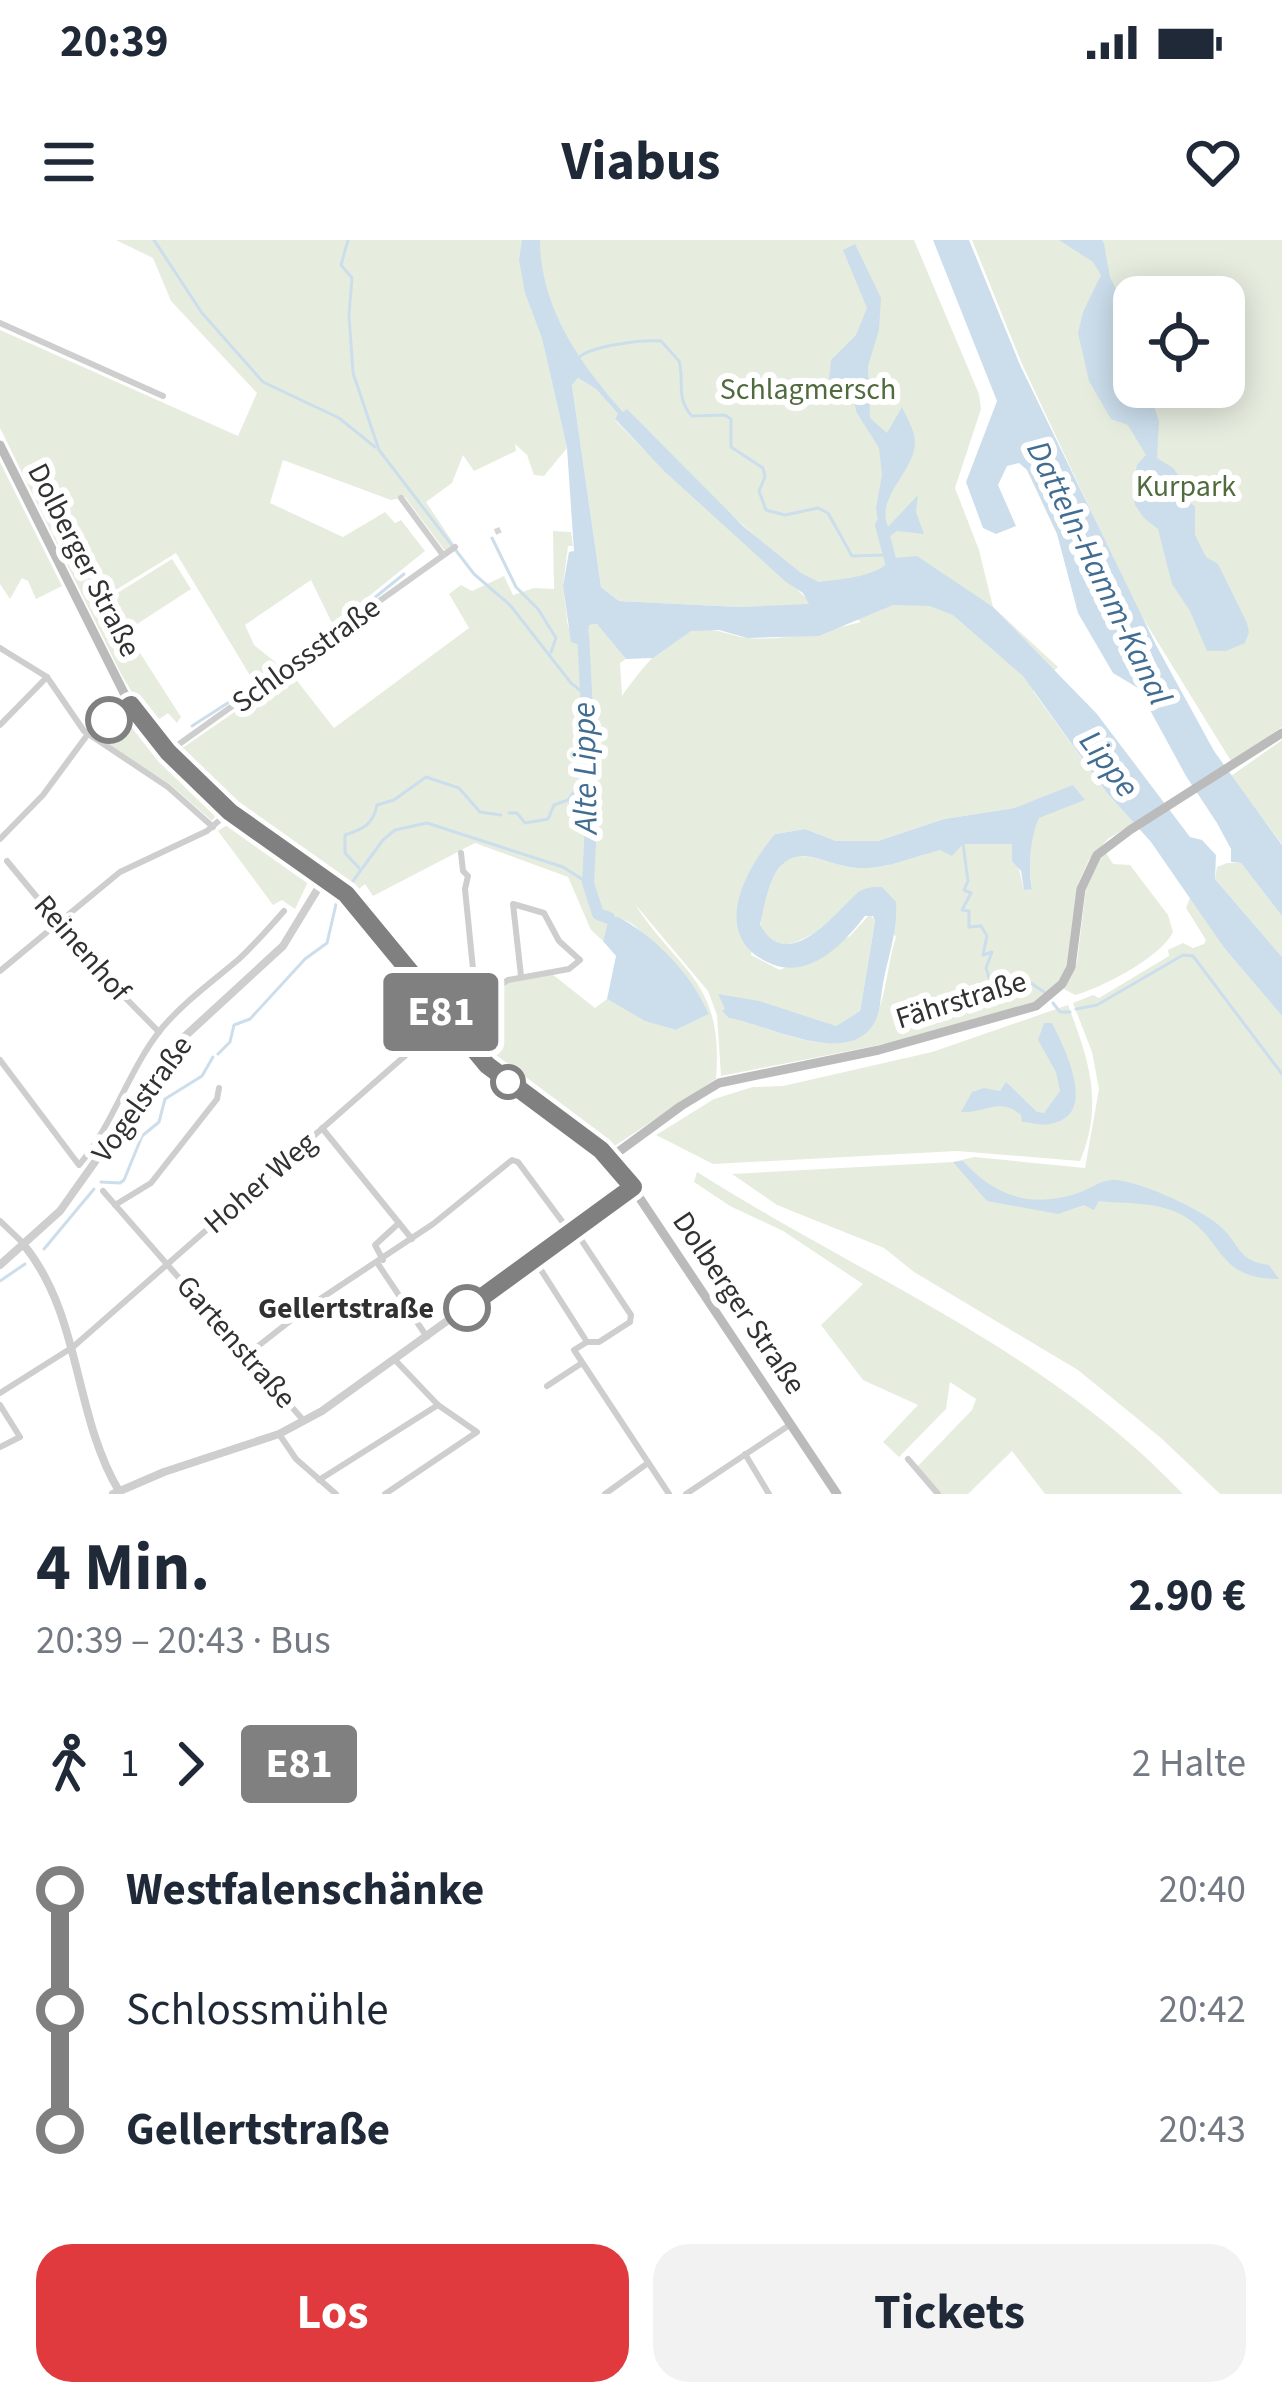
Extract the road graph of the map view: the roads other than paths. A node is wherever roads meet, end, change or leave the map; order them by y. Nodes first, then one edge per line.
1 (0, 323) edge
2 (163, 396) dead end
3 (0, 445) edge
4 (401, 498) dead end
5 (0, 648) edge
6 (47, 677) junction
7 (131, 705) junction
8 (0, 725) edge
9 (1282, 733) edge
10 (88, 734) junction
11 (168, 752) junction
12 (230, 812) junction
13 (213, 827) junction
14 (0, 839) edge
15 (461, 853) dead end
16 (7, 861) dead end
17 (326, 876) junction
18 (284, 911) dead end
19 (58, 924) junction
20 (0, 971) edge
21 (521, 976) junction
22 (476, 999) junction
23 (447, 1019) junction
24 (159, 1032) junction
25 (0, 1060) edge
26 (218, 1088) dead end
27 (322, 1128) junction
28 (610, 1159) junction
29 (633, 1187) junction
30 (103, 1192) dead end
31 (115, 1205) junction
32 (0, 1221) edge
33 (400, 1222) junction
34 (572, 1231) junction
35 (412, 1239) junction
36 (25, 1245) junction
37 (534, 1259) junction
38 (380, 1262) junction
39 (168, 1264) junction
40 (0, 1265) edge
41 (428, 1336) junction
42 (587, 1342) junction
43 (74, 1347) junction
44 (248, 1354) junction
45 (396, 1360) junction
46 (582, 1363) junction
47 (547, 1386) dead end
48 (0, 1393) edge
49 (0, 1405) edge
50 (438, 1405) junction
51 (304, 1421) junction
52 (791, 1424) junction
53 (279, 1434) junction
54 (0, 1447) edge
55 (745, 1454) junction
56 (908, 1459) dead end
57 (648, 1463) junction
58 (319, 1480) junction
59 (118, 1493) edge
60 (336, 1494) edge
61 (385, 1494) edge
62 (605, 1494) edge
63 (668, 1494) edge
64 (686, 1494) edge
65 (769, 1494) edge
66 (837, 1494) edge
67 (938, 1494) edge

1 - 2 street
3 - 7 main road, Dolberger Straße
4 - 11 street, Schlossstraße
5 - 6 street
6 - 8 street
6 - 10 street
7 - 10 street
7 - 11 main road, Dolberger Straße
9 - 28 main road, Fährstraße
10 - 13 street
10 - 14 street
11 - 12 main road, Dolberger Straße
12 - 13 street
12 - 17 main road, Dolberger Straße
13 - 19 street
15 - 22 street
16 - 19 street, Reinenhof
17 - 23 main road, Dolberger Straße
17 - 36 street, Vogelstraße
18 - 24 street
19 - 20 street
19 - 24 street, Reinenhof
21 - 21 street, Hoher Weg
21 - 22 street, Hoher Weg
22 - 23 street, Hoher Weg
23 - 27 street, Hoher Weg
23 - 28 main road, Dolberger Straße
24 - 25 street
26 - 31 street
27 - 33 street
27 - 39 street, Hoher Weg
28 - 29 main road, Dolberger Straße
29 - 34 street
29 - 52 main road, Dolberger Straße
30 - 31 street, Gartenstraße
31 - 39 street, Gartenstraße
32 - 36 street
33 - 35 street
33 - 38 street
34 - 35 street
34 - 37 street
34 - 42 street
35 - 38 street
36 - 40 street, Vogelstraße
36 - 43 street
37 - 41 street
37 - 42 street
38 - 41 street
38 - 44 street
39 - 43 street, Hoher Weg
39 - 44 street, Gartenstraße
41 - 45 street
42 - 46 street
43 - 48 street, Hoher Weg
43 - 59 street
44 - 51 street, Gartenstraße
45 - 50 street
45 - 51 street
46 - 47 street
46 - 57 street
49 - 54 street
50 - 58 street
50 - 61 street
51 - 53 street
52 - 55 street
52 - 66 main road, Dolberger Straße
53 - 58 street
53 - 59 street
55 - 64 street
55 - 65 street
56 - 67 street
57 - 62 street
57 - 63 street
58 - 60 street

